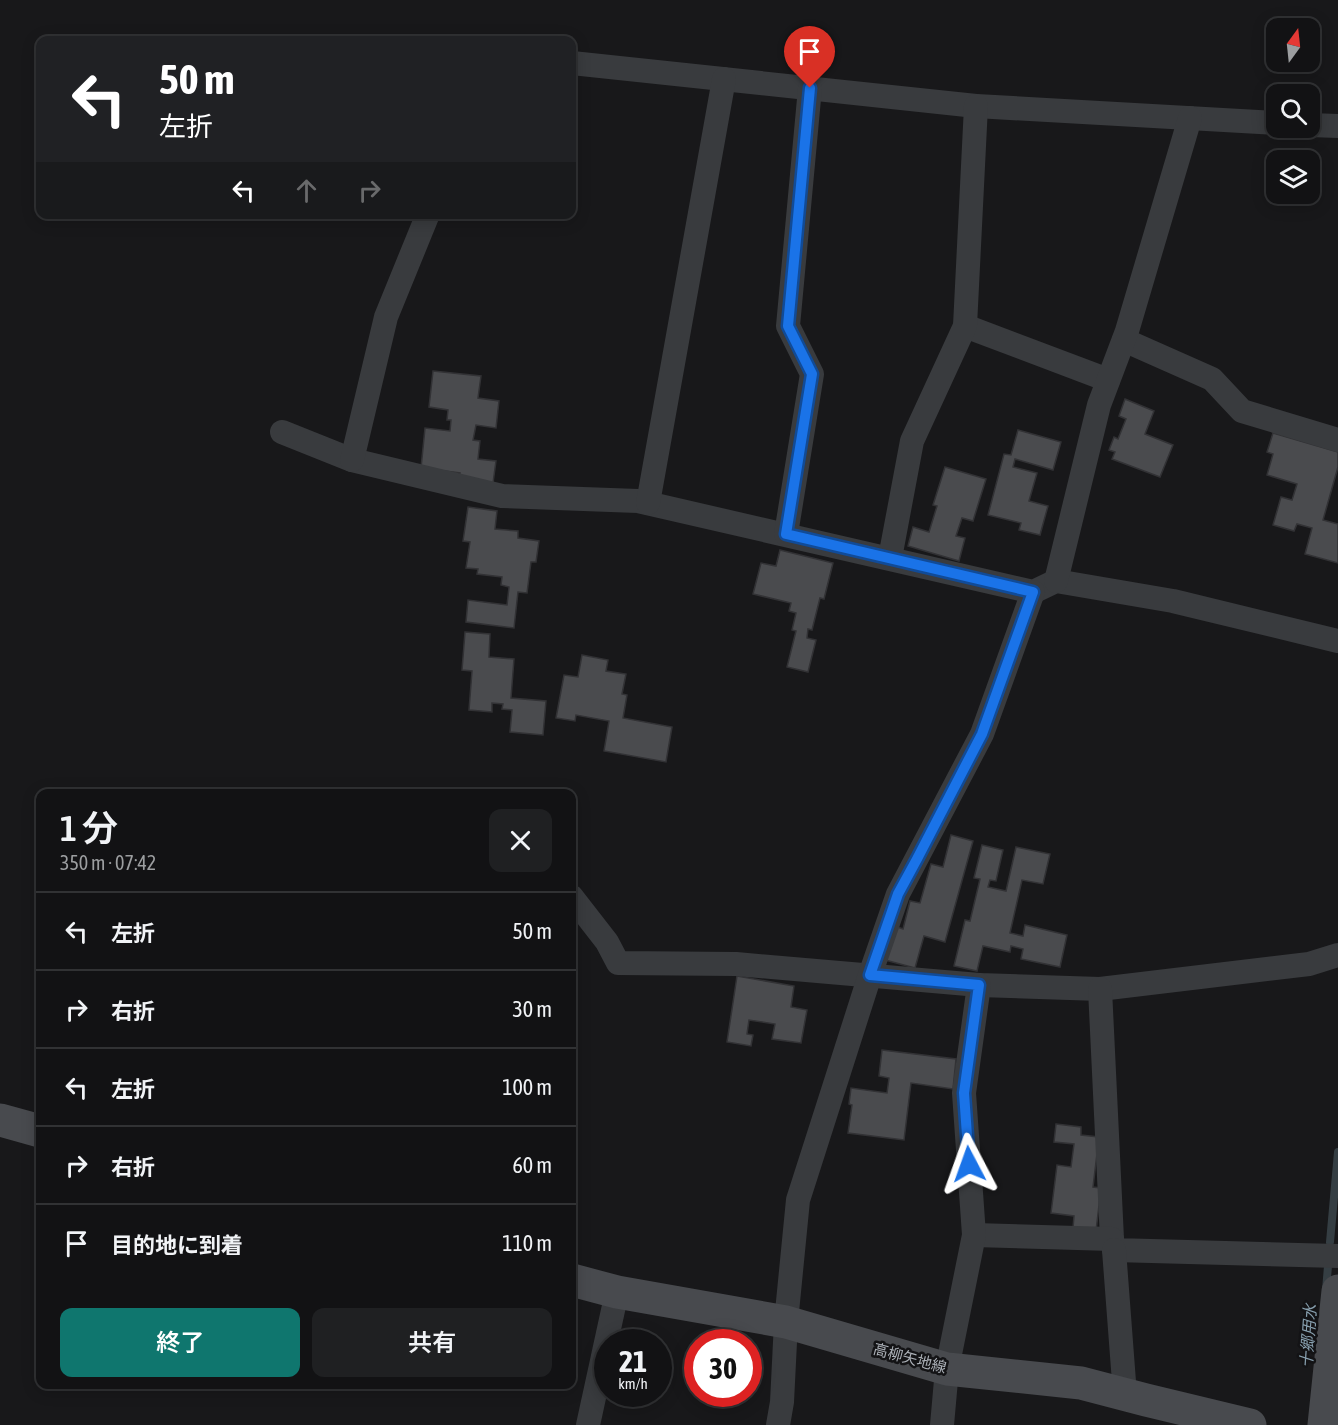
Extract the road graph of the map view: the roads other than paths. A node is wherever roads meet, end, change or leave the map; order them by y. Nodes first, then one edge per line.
1 (576, 63) edge
2 (724, 79) junction
3 (810, 88) junction
4 (976, 106) junction
5 (1190, 118) junction
6 (1266, 122) edge
7 (1320, 125) edge
8 (1338, 126) edge
9 (426, 219) edge
10 (965, 326) junction
11 (1124, 340) junction
12 (1108, 380) junction
13 (282, 432) dead end
14 (1338, 440) edge
15 (352, 460) junction
16 (648, 503) junction
17 (786, 534) junction
18 (890, 558) junction
19 (1056, 581) junction
20 (1033, 592) junction
21 (1338, 640) edge
22 (576, 902) edge
23 (1338, 955) edge
24 (870, 975) junction
25 (979, 985) junction
26 (1100, 989) junction
27 (0, 1120) edge
28 (36, 1130) edge
29 (974, 1235) junction
30 (1113, 1244) junction
31 (1338, 1256) edge
32 (576, 1281) edge
33 (1338, 1291) edge
34 (617, 1292) junction
35 (786, 1322) junction
36 (946, 1369) junction
37 (1125, 1395) junction
38 (1326, 1424) edge
39 (588, 1425) edge
40 (778, 1425) edge
41 (942, 1425) edge
42 (1250, 1425) edge

1 - 2 street
2 - 3 street
2 - 16 street
3 - 4 street
3 - 17 street
4 - 5 street
4 - 10 street
5 - 6 street
5 - 11 street
7 - 8 street
9 - 15 street
10 - 12 street
10 - 18 street
11 - 12 street
11 - 14 street
12 - 19 street
13 - 15 street
15 - 16 street
16 - 17 street
17 - 18 street
18 - 20 street
19 - 20 street
19 - 21 street
20 - 24 street
22 - 24 street
23 - 26 street
24 - 25 street
24 - 35 street
25 - 26 street
25 - 29 street
26 - 30 street
27 - 28 main road
29 - 30 street
29 - 36 street
30 - 31 street
30 - 37 street
32 - 34 main road, 高柳矢地線
33 - 38 main road
34 - 35 main road, 高柳矢地線
34 - 39 street
35 - 36 main road, 高柳矢地線
35 - 40 street
36 - 37 main road, 高柳矢地線
36 - 41 street
37 - 42 main road, 高柳矢地線

